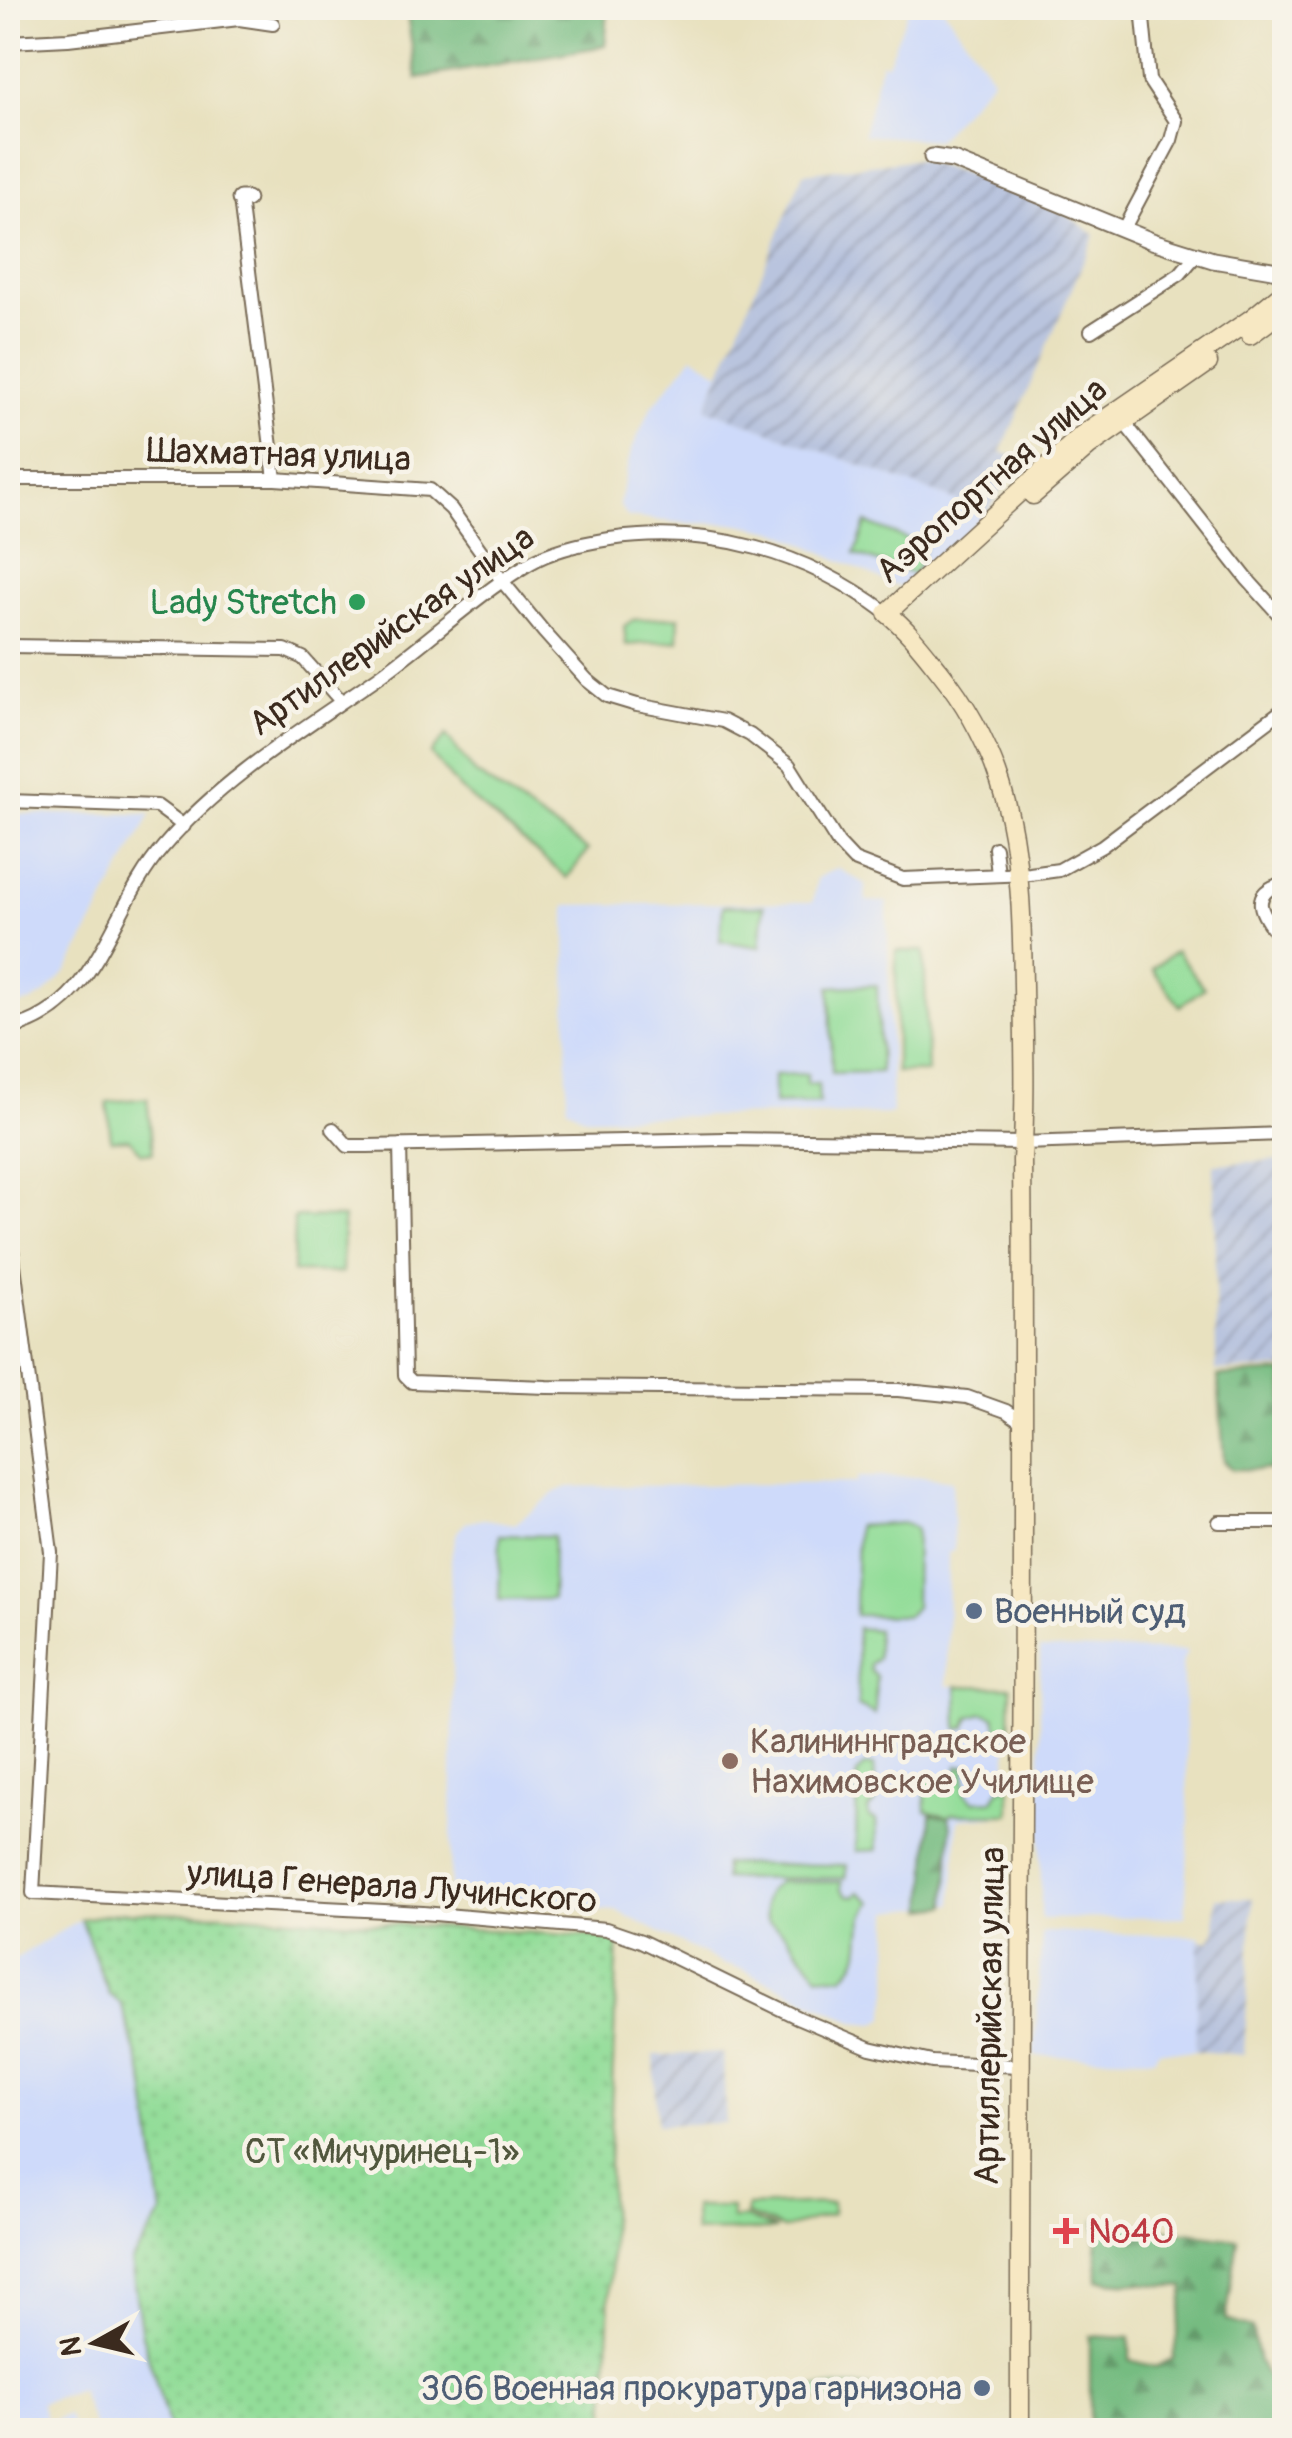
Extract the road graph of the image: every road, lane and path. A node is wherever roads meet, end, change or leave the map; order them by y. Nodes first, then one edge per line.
1 (1142, 8) edge
2 (273, 24) dead end
3 (8, 42) edge
4 (932, 157) dead end
5 (244, 199) dead end
6 (1122, 230) junction
7 (1196, 256) junction
8 (1284, 272) edge
9 (1284, 292) edge
10 (1284, 310) edge
11 (1091, 330) dead end
12 (1123, 422) junction
13 (275, 478) junction
14 (8, 479) edge
15 (503, 582) junction
16 (892, 617) junction
17 (1284, 620) edge
18 (8, 646) edge
19 (340, 701) junction
20 (1284, 708) edge
21 (8, 802) edge
22 (184, 826) junction
23 (996, 848) dead end
24 (998, 874) junction
25 (1020, 874) junction
26 (1284, 883) edge
27 (1284, 944) edge
28 (8, 1029) edge
29 (334, 1129) dead end
30 (1284, 1134) edge
31 (1023, 1143) junction
32 (400, 1145) junction
33 (8, 1218) edge
34 (1022, 1422) junction
35 (1219, 1522) dead end
36 (1284, 1522) edge
37 (1020, 2066) junction
38 (1020, 2430) edge

1 - 6 street
2 - 3 street
4 - 6 street
5 - 13 street
6 - 7 street
7 - 8 street
7 - 11 street
9 - 16 main road, Аэропортная улица
10 - 12 main road, Аэропортная улица
12 - 16 main road, Аэропортная улица
12 - 17 street
13 - 14 street, Шахматная улица
13 - 15 street, Шахматная улица
15 - 16 street, Артиллерийская улица
15 - 19 street, Артиллерийская улица
15 - 24 street, Шахматная улица
16 - 25 main road, Артиллерийская улица
18 - 19 street
19 - 22 street, Артиллерийская улица
20 - 25 street, Шахматная улица
21 - 22 street
22 - 28 street, Артиллерийская улица
23 - 24 street
24 - 25 street, Шахматная улица
25 - 31 main road, Артиллерийская улица
26 - 27 street
29 - 32 street
30 - 31 street
31 - 32 street
31 - 34 main road, Артиллерийская улица
32 - 34 street
33 - 37 street, улица Генерала Лучинского
34 - 37 main road, Артиллерийская улица
35 - 36 street
37 - 38 main road, Артиллерийская улица

